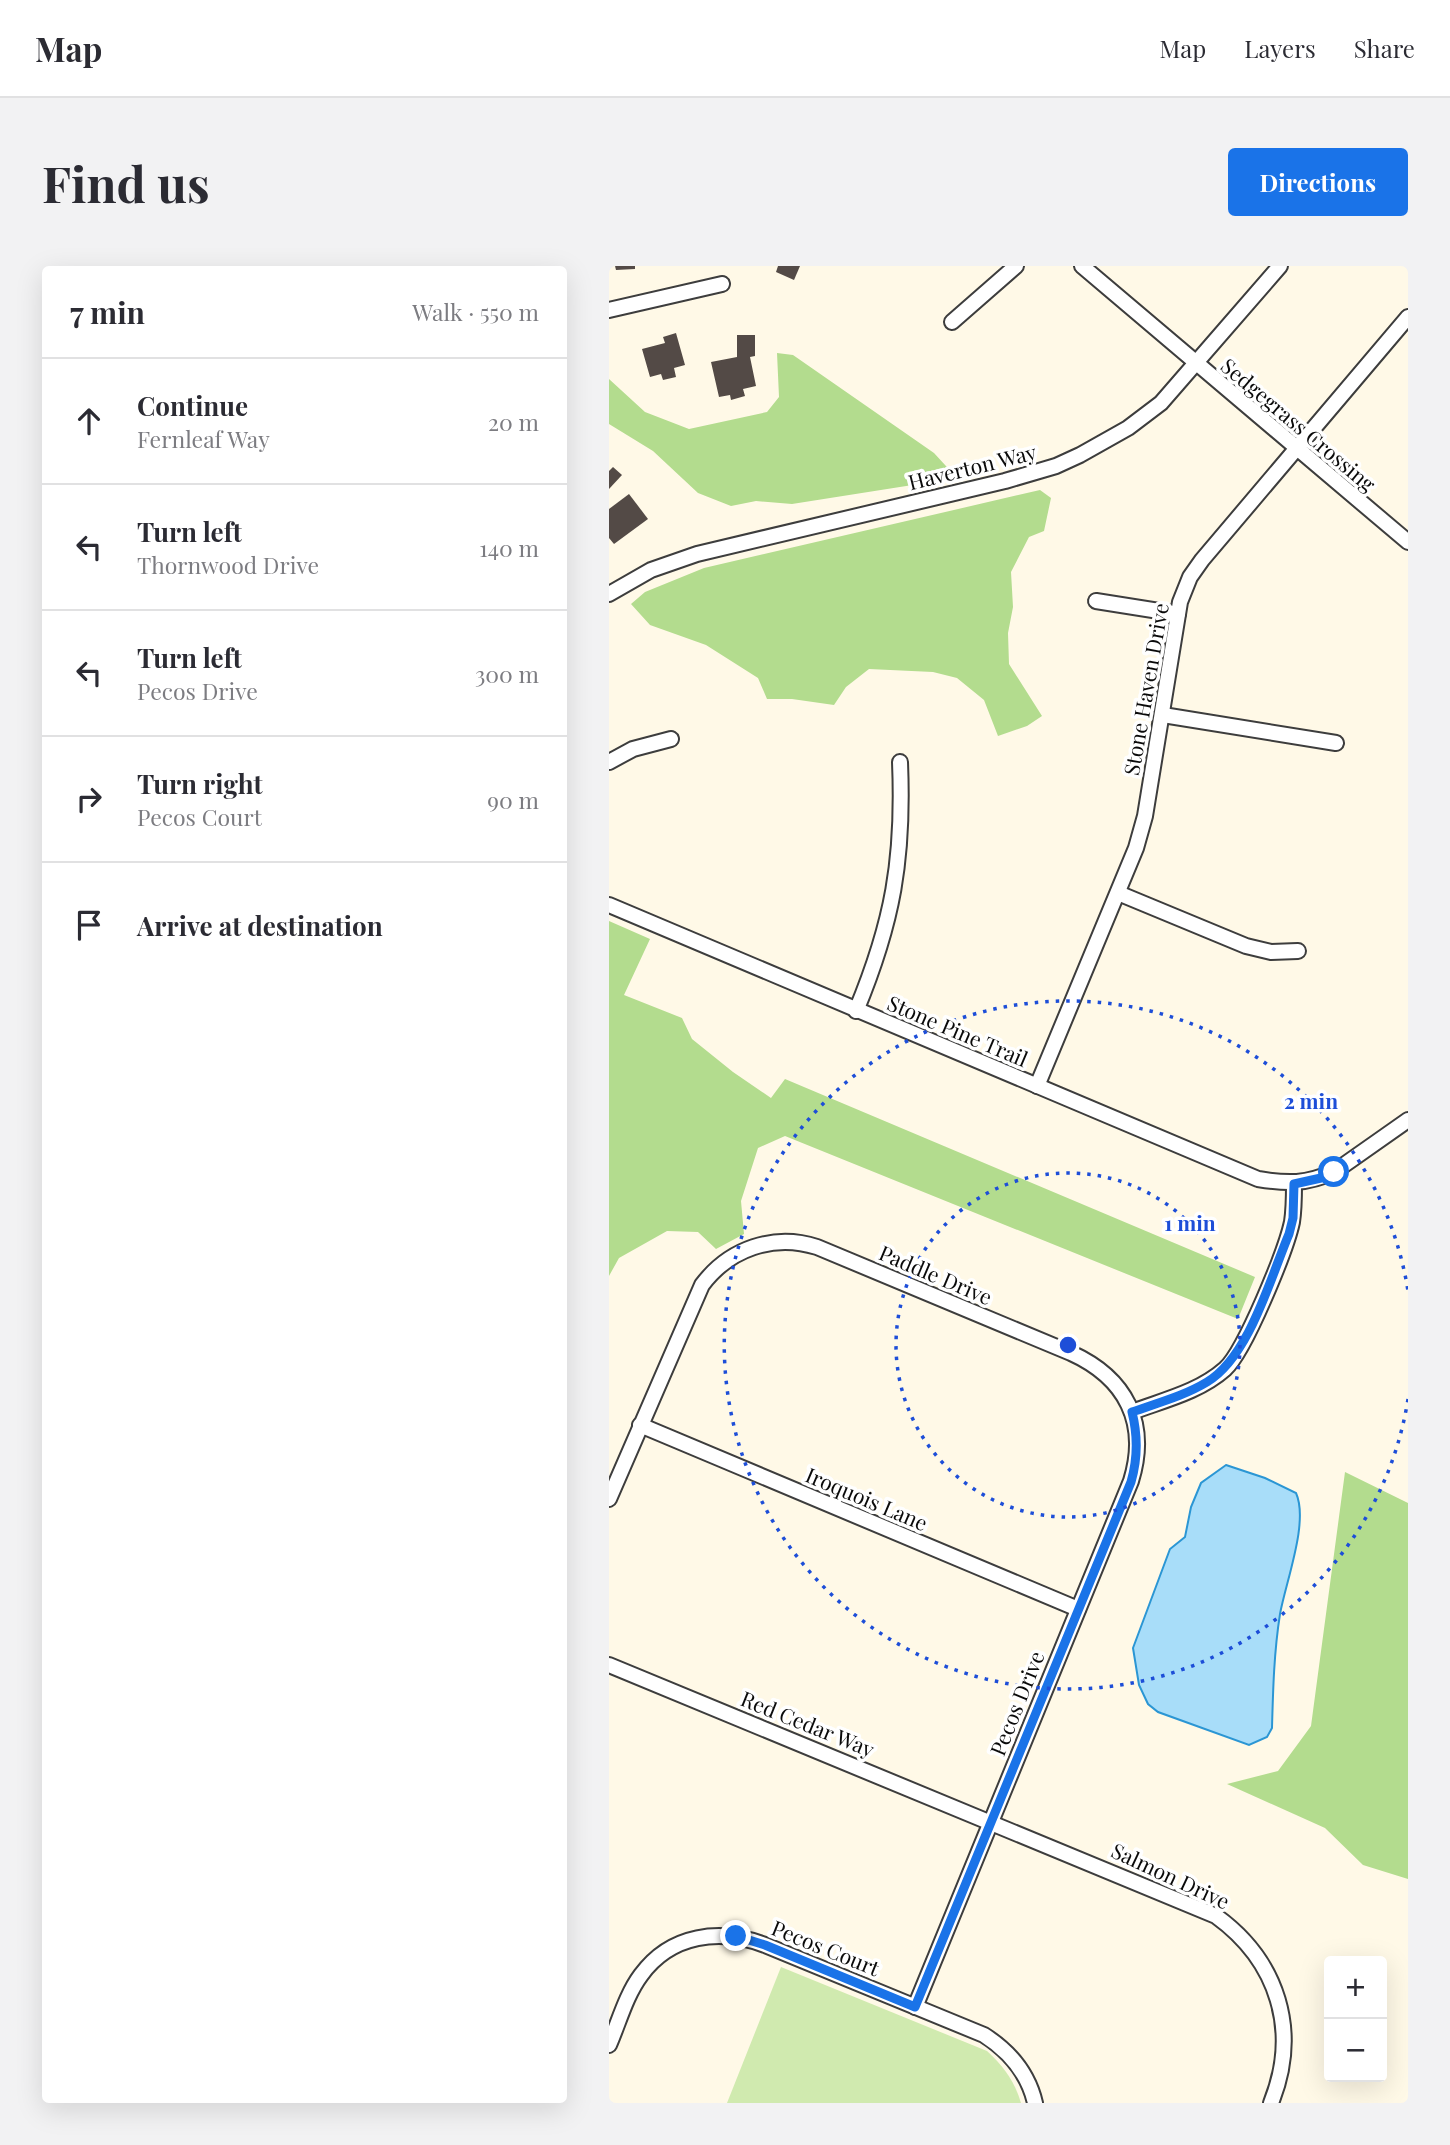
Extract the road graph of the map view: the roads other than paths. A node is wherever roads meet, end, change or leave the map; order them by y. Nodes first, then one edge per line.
1 (1016, 266) edge
2 (1082, 266) edge
3 (1280, 266) edge
4 (722, 284) dead end
5 (609, 310) edge
6 (1408, 317) edge
7 (952, 322) dead end
8 (1196, 364) junction
9 (1297, 449) junction
10 (1408, 542) edge
11 (609, 594) edge
12 (1096, 601) dead end
13 (1178, 614) junction
14 (1163, 715) junction
15 (671, 739) dead end
16 (1336, 743) dead end
17 (609, 762) edge
18 (900, 762) dead end
19 (1118, 893) junction
20 (609, 905) edge
21 (1298, 951) dead end
22 (856, 1011) junction
23 (1037, 1086) junction
24 (1408, 1121) edge
25 (1294, 1184) junction
26 (1132, 1412) junction
27 (641, 1425) junction
28 (609, 1499) edge
29 (1078, 1609) junction
30 (609, 1665) edge
31 (991, 1821) junction
32 (915, 2007) junction
33 (609, 2045) edge
34 (1034, 2103) edge
35 (1271, 2103) edge

1 - 7 street
2 - 8 street, Sedgegrass Crossing
3 - 8 street, Haverton Way
4 - 5 street
6 - 9 street, Stone Haven Drive
8 - 9 street, Sedgegrass Crossing
8 - 11 street, Haverton Way
9 - 10 street, Sedgegrass Crossing
9 - 13 street, Stone Haven Drive
12 - 13 street
13 - 14 street, Stone Haven Drive
14 - 16 street
14 - 19 street, Stone Haven Drive
15 - 17 street
18 - 22 street
19 - 21 street
19 - 23 street, Stone Haven Drive
20 - 22 street, Stone Pine Trail
22 - 23 street, Stone Pine Trail
23 - 25 street, Stone Pine Trail
24 - 25 street
25 - 26 street
26 - 27 street, Paddle Drive
26 - 29 street, Pecos Drive
27 - 28 street
27 - 29 street, Iroquois Lane
29 - 31 street, Pecos Drive
30 - 31 street, Red Cedar Way
31 - 32 street, Pecos Drive
31 - 35 street, Salmon Drive
32 - 33 street, Pecos Court
32 - 34 street, Pecos Court

